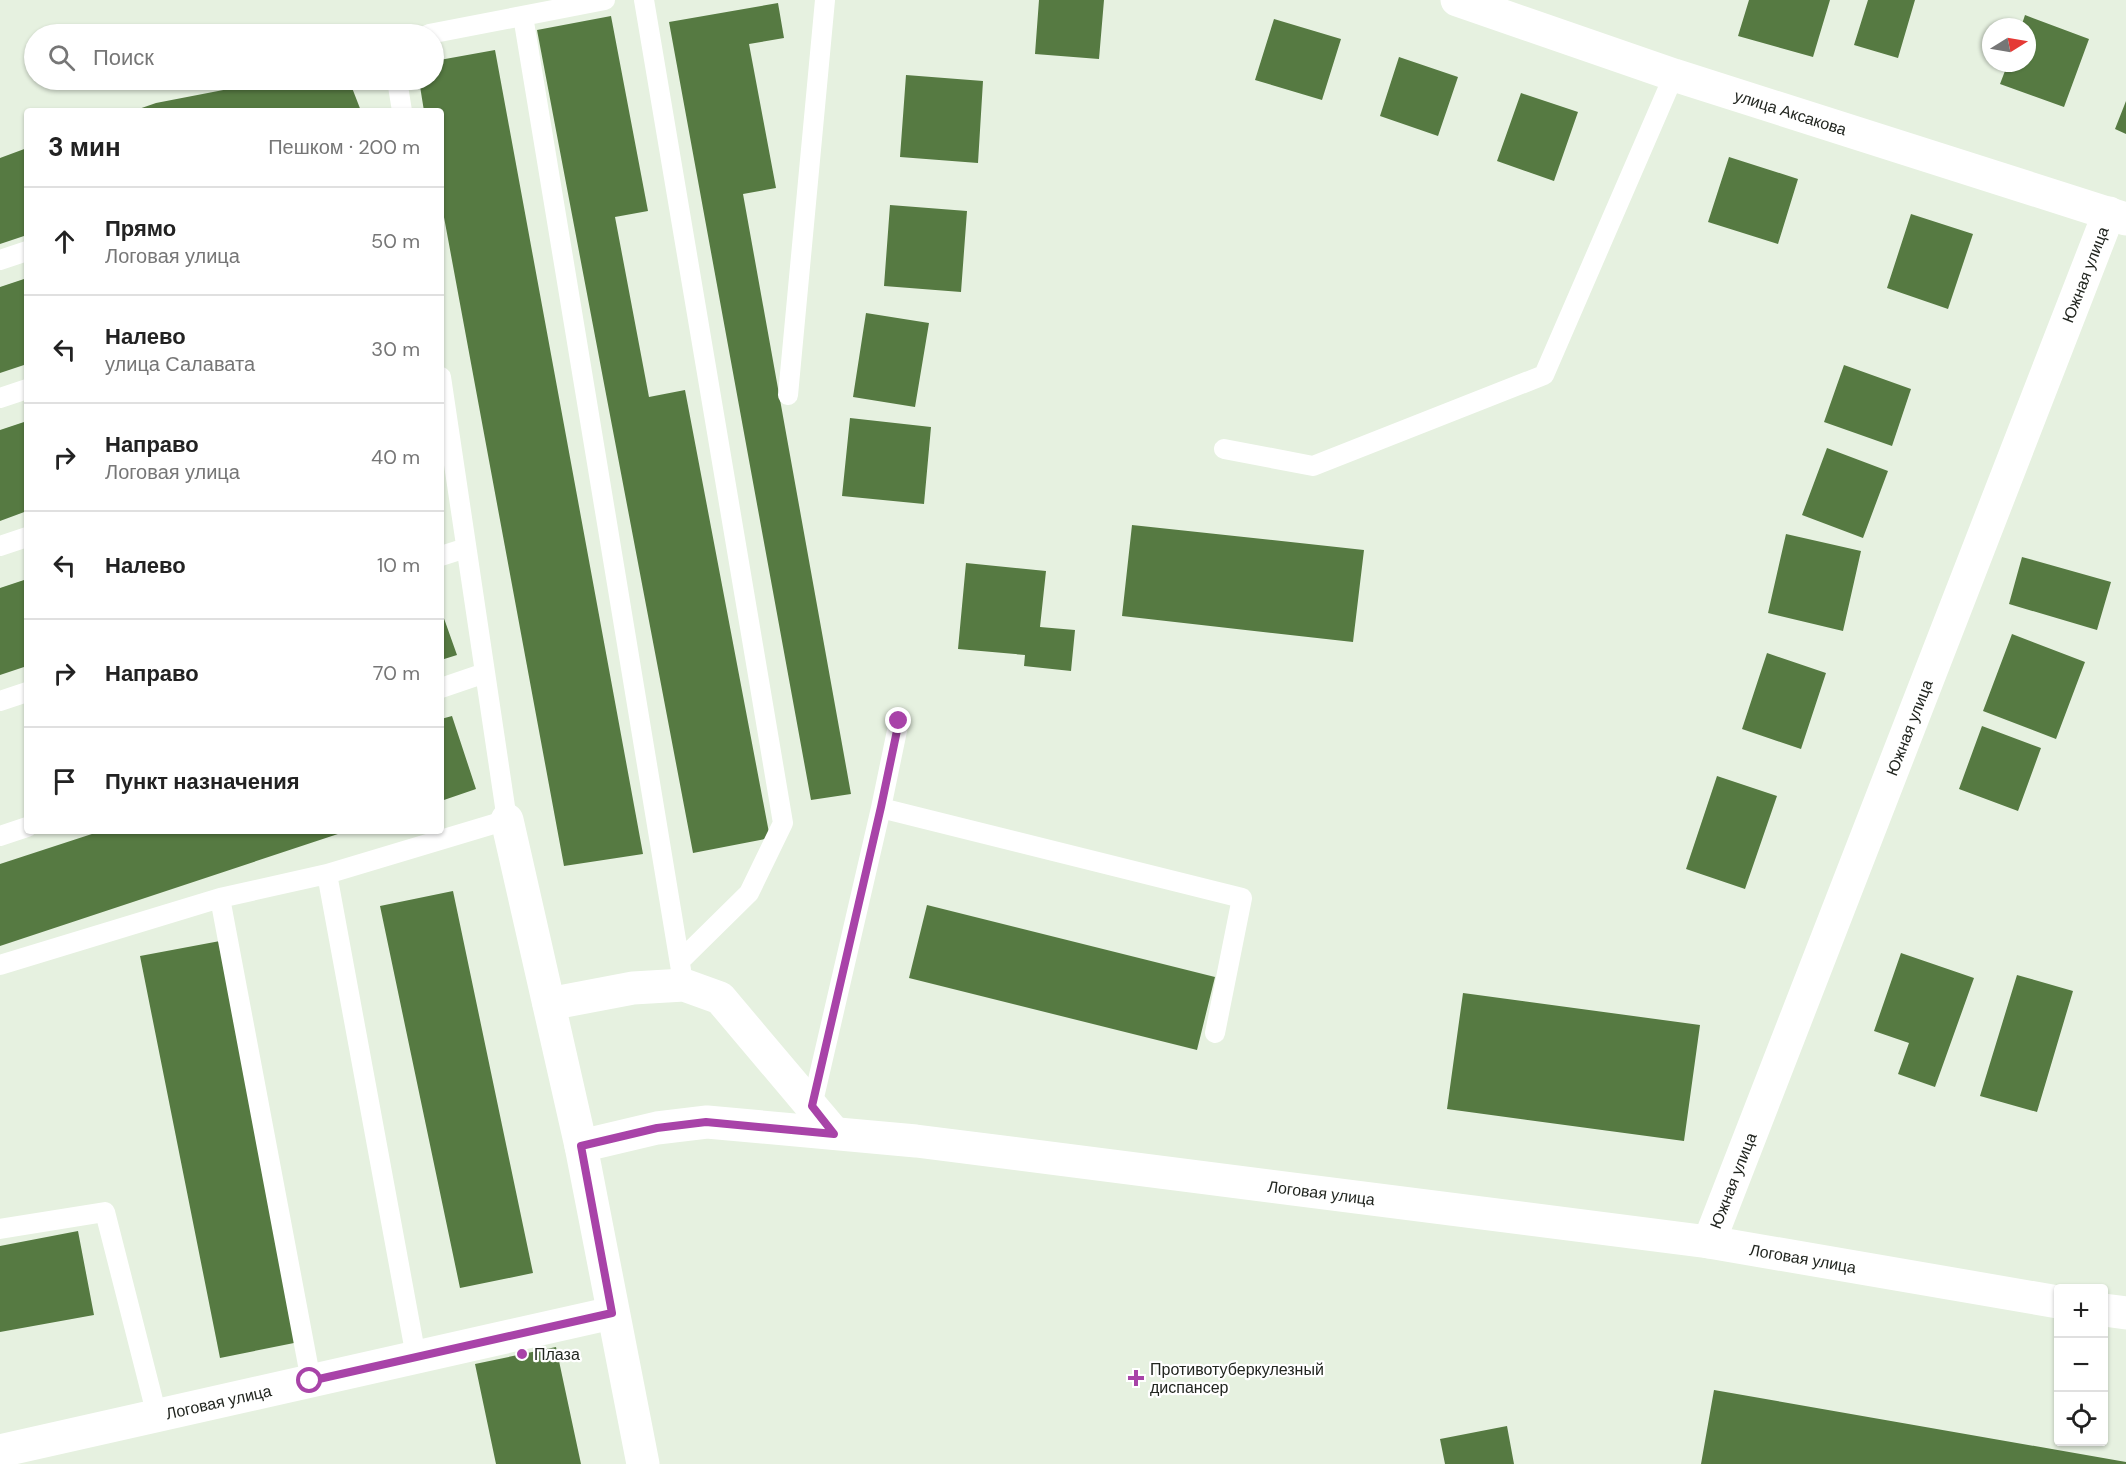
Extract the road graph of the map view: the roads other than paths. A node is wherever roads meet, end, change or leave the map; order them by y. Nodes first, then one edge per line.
1 (605, 0) edge
2 (644, 0) edge
3 (825, 0) edge
4 (1474, 3) edge
5 (523, 16) junction
6 (444, 31) edge
7 (1674, 75) junction
8 (399, 90) edge
9 (402, 108) edge
10 (2117, 216) edge
11 (24, 252) edge
12 (0, 260) edge
13 (24, 390) edge
14 (788, 395) dead end
15 (0, 398) edge
16 (444, 405) edge
17 (1224, 449) dead end
18 (24, 538) edge
19 (0, 546) edge
20 (466, 548) junction
21 (444, 555) edge
22 (485, 673) junction
23 (444, 687) edge
24 (24, 693) edge
25 (0, 701) edge
26 (899, 721) dead end
27 (881, 807) junction
28 (507, 820) junction
29 (24, 828) edge
30 (0, 836) edge
31 (327, 874) junction
32 (220, 898) junction
33 (0, 965) edge
34 (682, 973) junction
35 (549, 1004) junction
36 (1215, 1033) dead end
37 (812, 1106) junction
38 (834, 1134) junction
39 (581, 1146) junction
40 (0, 1229) edge
41 (1709, 1242) junction
42 (2054, 1301) edge
43 (2108, 1311) edge
44 (612, 1313) junction
45 (2126, 1313) edge
46 (416, 1357) junction
47 (310, 1381) junction
48 (157, 1416) junction
49 (0, 1451) edge
50 (643, 1464) edge

1 - 5 lane
2 - 34 lane
3 - 14 lane
4 - 7 street, улица Аксакова
5 - 6 lane
5 - 34 lane
7 - 10 street, улица Аксакова
7 - 17 lane
8 - 9 lane
10 - 41 street, Южная улица
11 - 12 lane
13 - 15 lane
16 - 20 lane
18 - 19 lane
20 - 21 lane
20 - 22 lane
22 - 23 lane
22 - 28 lane
24 - 25 lane
26 - 27 lane
27 - 36 lane
27 - 37 lane
28 - 31 lane
28 - 35 street
29 - 30 lane
31 - 32 lane
31 - 46 lane
32 - 33 lane
32 - 47 lane
34 - 35 street
34 - 37 street
35 - 39 street
37 - 38 street
38 - 39 street, Логовая улица
38 - 41 street, Логовая улица
39 - 44 street
40 - 48 lane
41 - 42 street, Логовая улица
43 - 45 street
44 - 46 street, Логовая улица
44 - 50 street
46 - 47 street, Логовая улица
47 - 48 street, Логовая улица
48 - 49 street, Логовая улица

